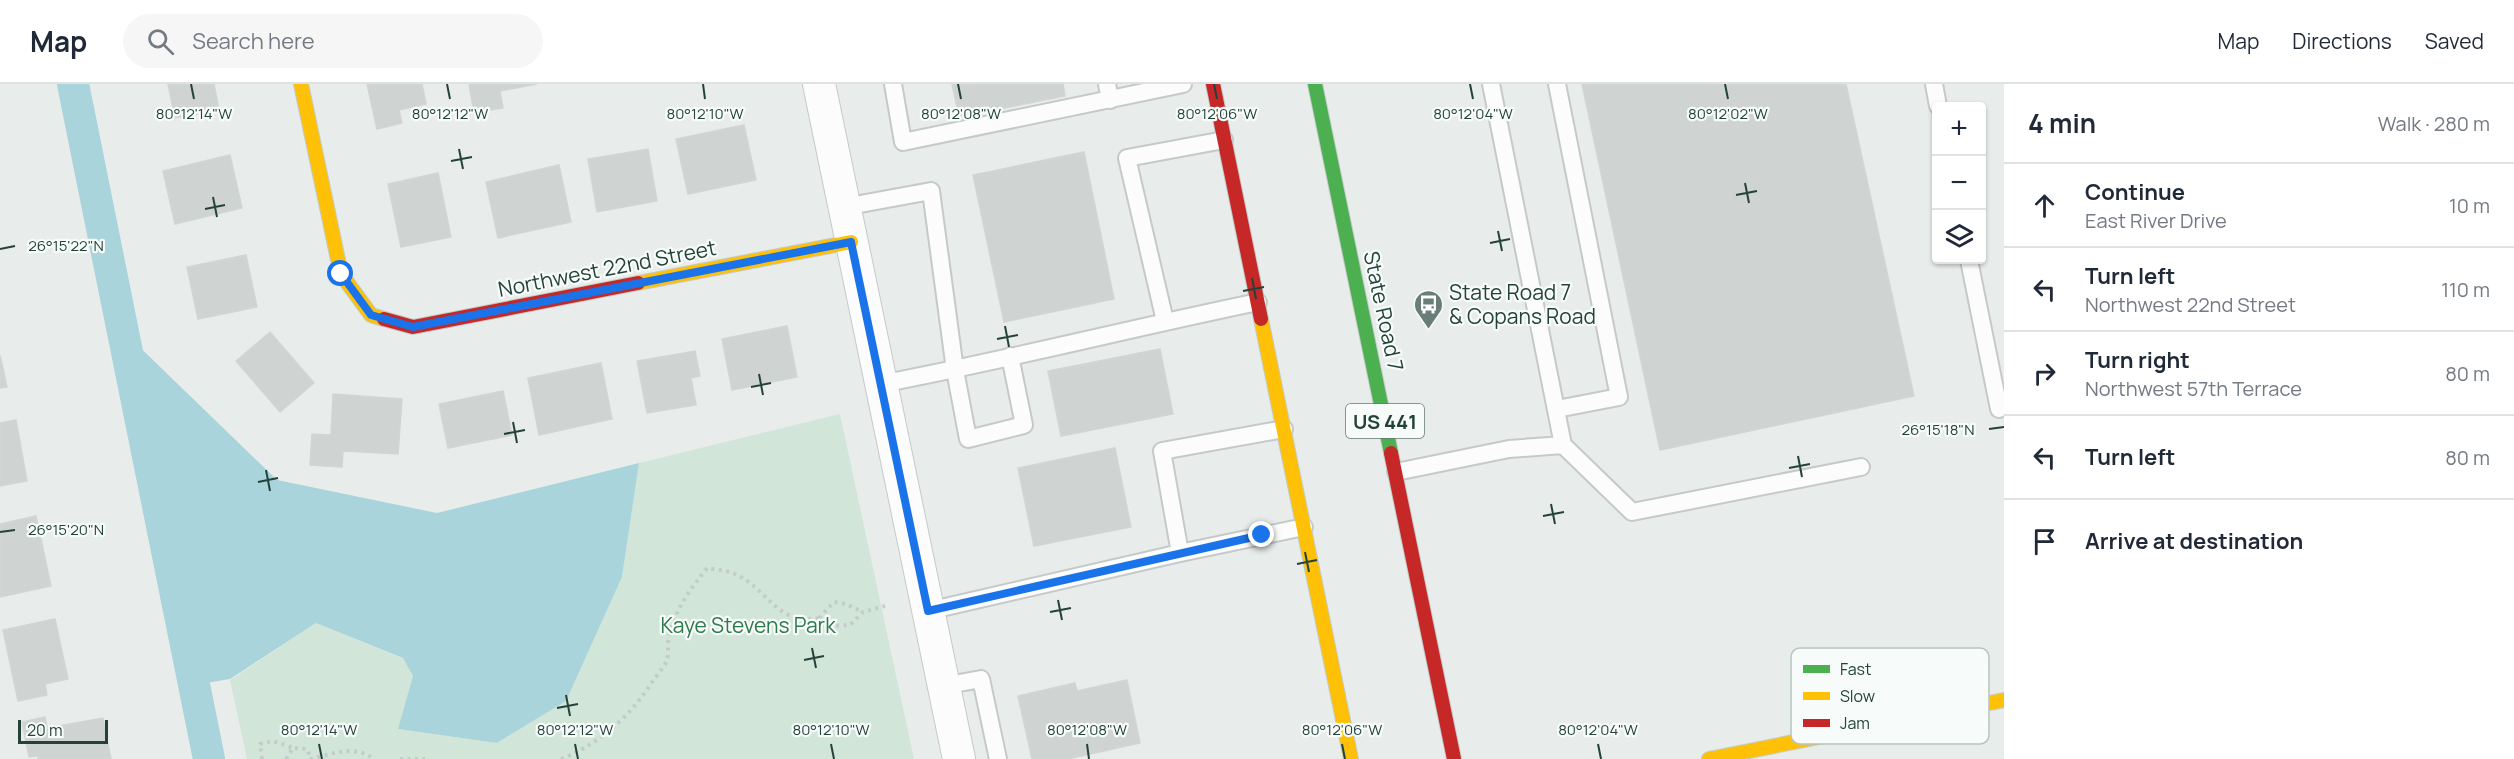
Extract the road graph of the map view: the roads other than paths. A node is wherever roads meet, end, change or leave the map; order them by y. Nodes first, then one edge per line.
1 (301, 84) edge
2 (819, 84) edge
3 (893, 84) edge
4 (1183, 84) edge
5 (1213, 84) edge
6 (1315, 84) edge
7 (1491, 84) edge
8 (1557, 84) edge
9 (1934, 84) edge
10 (1108, 92) edge
11 (1937, 102) edge
12 (1224, 140) junction
13 (844, 207) junction
14 (851, 242) junction
15 (1970, 264) edge
16 (1258, 302) junction
17 (1165, 321) junction
18 (1010, 356) junction
19 (956, 370) junction
20 (880, 384) junction
21 (1557, 409) junction
22 (1999, 409) dead end
23 (1284, 429) junction
24 (1563, 445) junction
25 (1861, 467) dead end
26 (1395, 472) junction
27 (1304, 527) junction
28 (1180, 553) junction
29 (928, 611) junction
30 (943, 686) junction
31 (2004, 700) edge
32 (1989, 703) edge
33 (1791, 743) edge
34 (958, 759) edge
35 (998, 759) edge
36 (1351, 759) edge
37 (1454, 759) edge
38 (1709, 759) edge

1 - 14 main road, Northwest 22nd Street
2 - 13 street
3 - 10 lane
4 - 10 lane
5 - 12 main road
6 - 26 main road, State Road 7 / US 441
7 - 21 lane
8 - 21 lane
9 - 11 lane
12 - 16 main road
12 - 17 lane
13 - 14 street
13 - 19 lane
14 - 20 street
15 - 22 lane
16 - 17 lane
16 - 23 main road
17 - 18 lane
18 - 19 lane
18 - 19 lane
19 - 20 lane
20 - 29 street
21 - 24 lane
23 - 27 main road
23 - 28 lane
24 - 25 lane
24 - 26 lane
26 - 37 main road, State Road 7 / US 441
27 - 28 lane
27 - 36 main road
28 - 29 lane
29 - 30 street
30 - 34 street
30 - 35 lane
31 - 32 main road
33 - 38 main road

